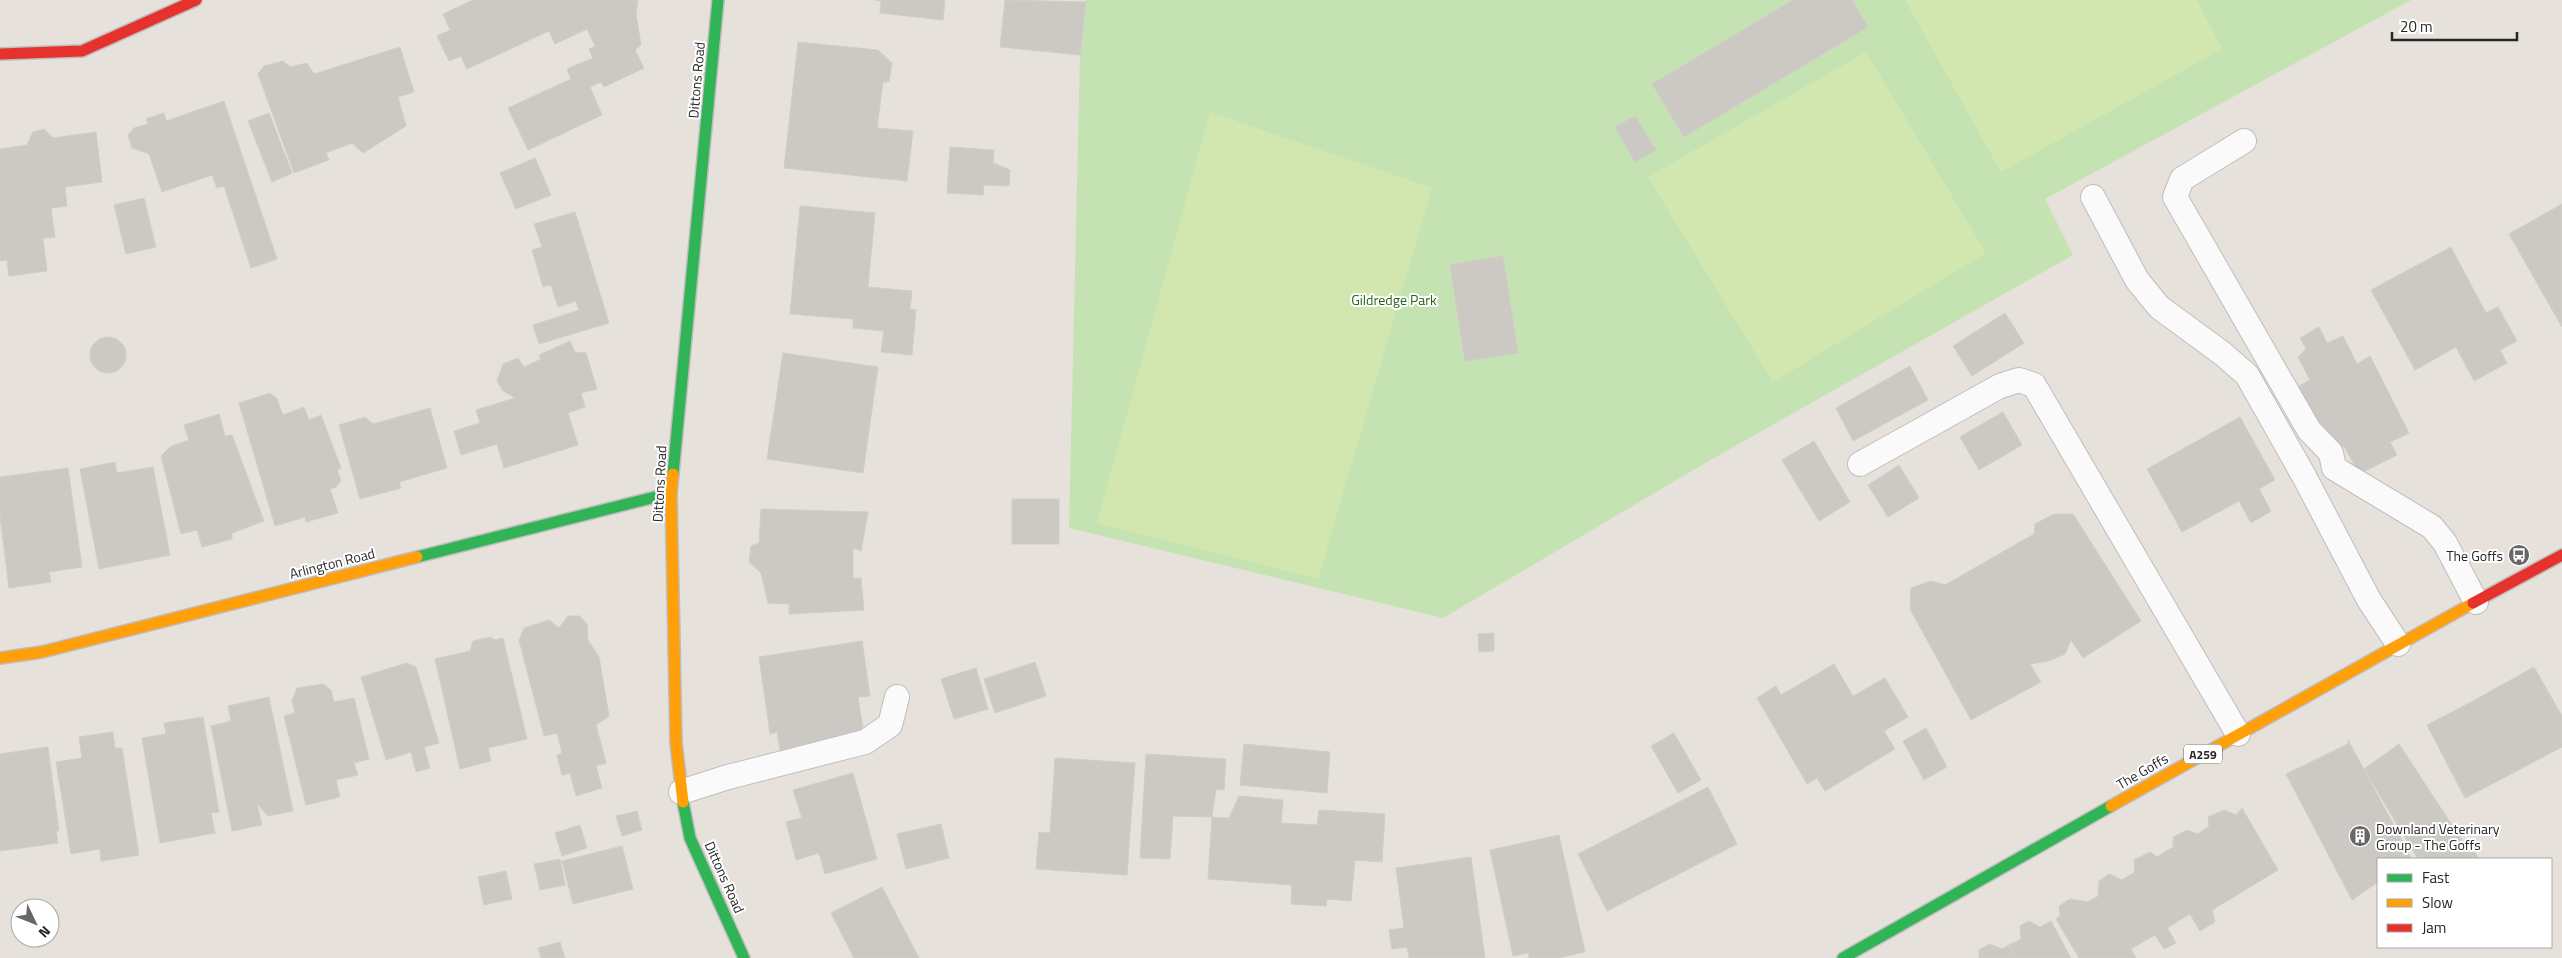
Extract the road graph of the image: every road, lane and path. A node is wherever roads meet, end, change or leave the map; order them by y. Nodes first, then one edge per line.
1 (196, 0) edge
2 (718, 0) edge
3 (0, 54) edge
4 (2244, 141) dead end
5 (2094, 198) dead end
6 (1860, 464) dead end
7 (671, 493) junction
8 (2562, 555) edge
9 (2476, 602) junction
10 (2398, 644) junction
11 (0, 658) edge
12 (897, 697) dead end
13 (2238, 734) junction
14 (681, 792) junction
15 (744, 958) edge
16 (1843, 958) edge

1 - 3 street
2 - 7 street, Dittons Road
4 - 9 lane
5 - 10 lane
6 - 13 lane
7 - 11 street, Arlington Road
7 - 14 street, Dittons Road
8 - 9 street, The Goffs / A259
9 - 10 street, The Goffs / A259
10 - 13 street, The Goffs / A259
12 - 14 lane
13 - 16 street, The Goffs / A259
14 - 15 street, Dittons Road

